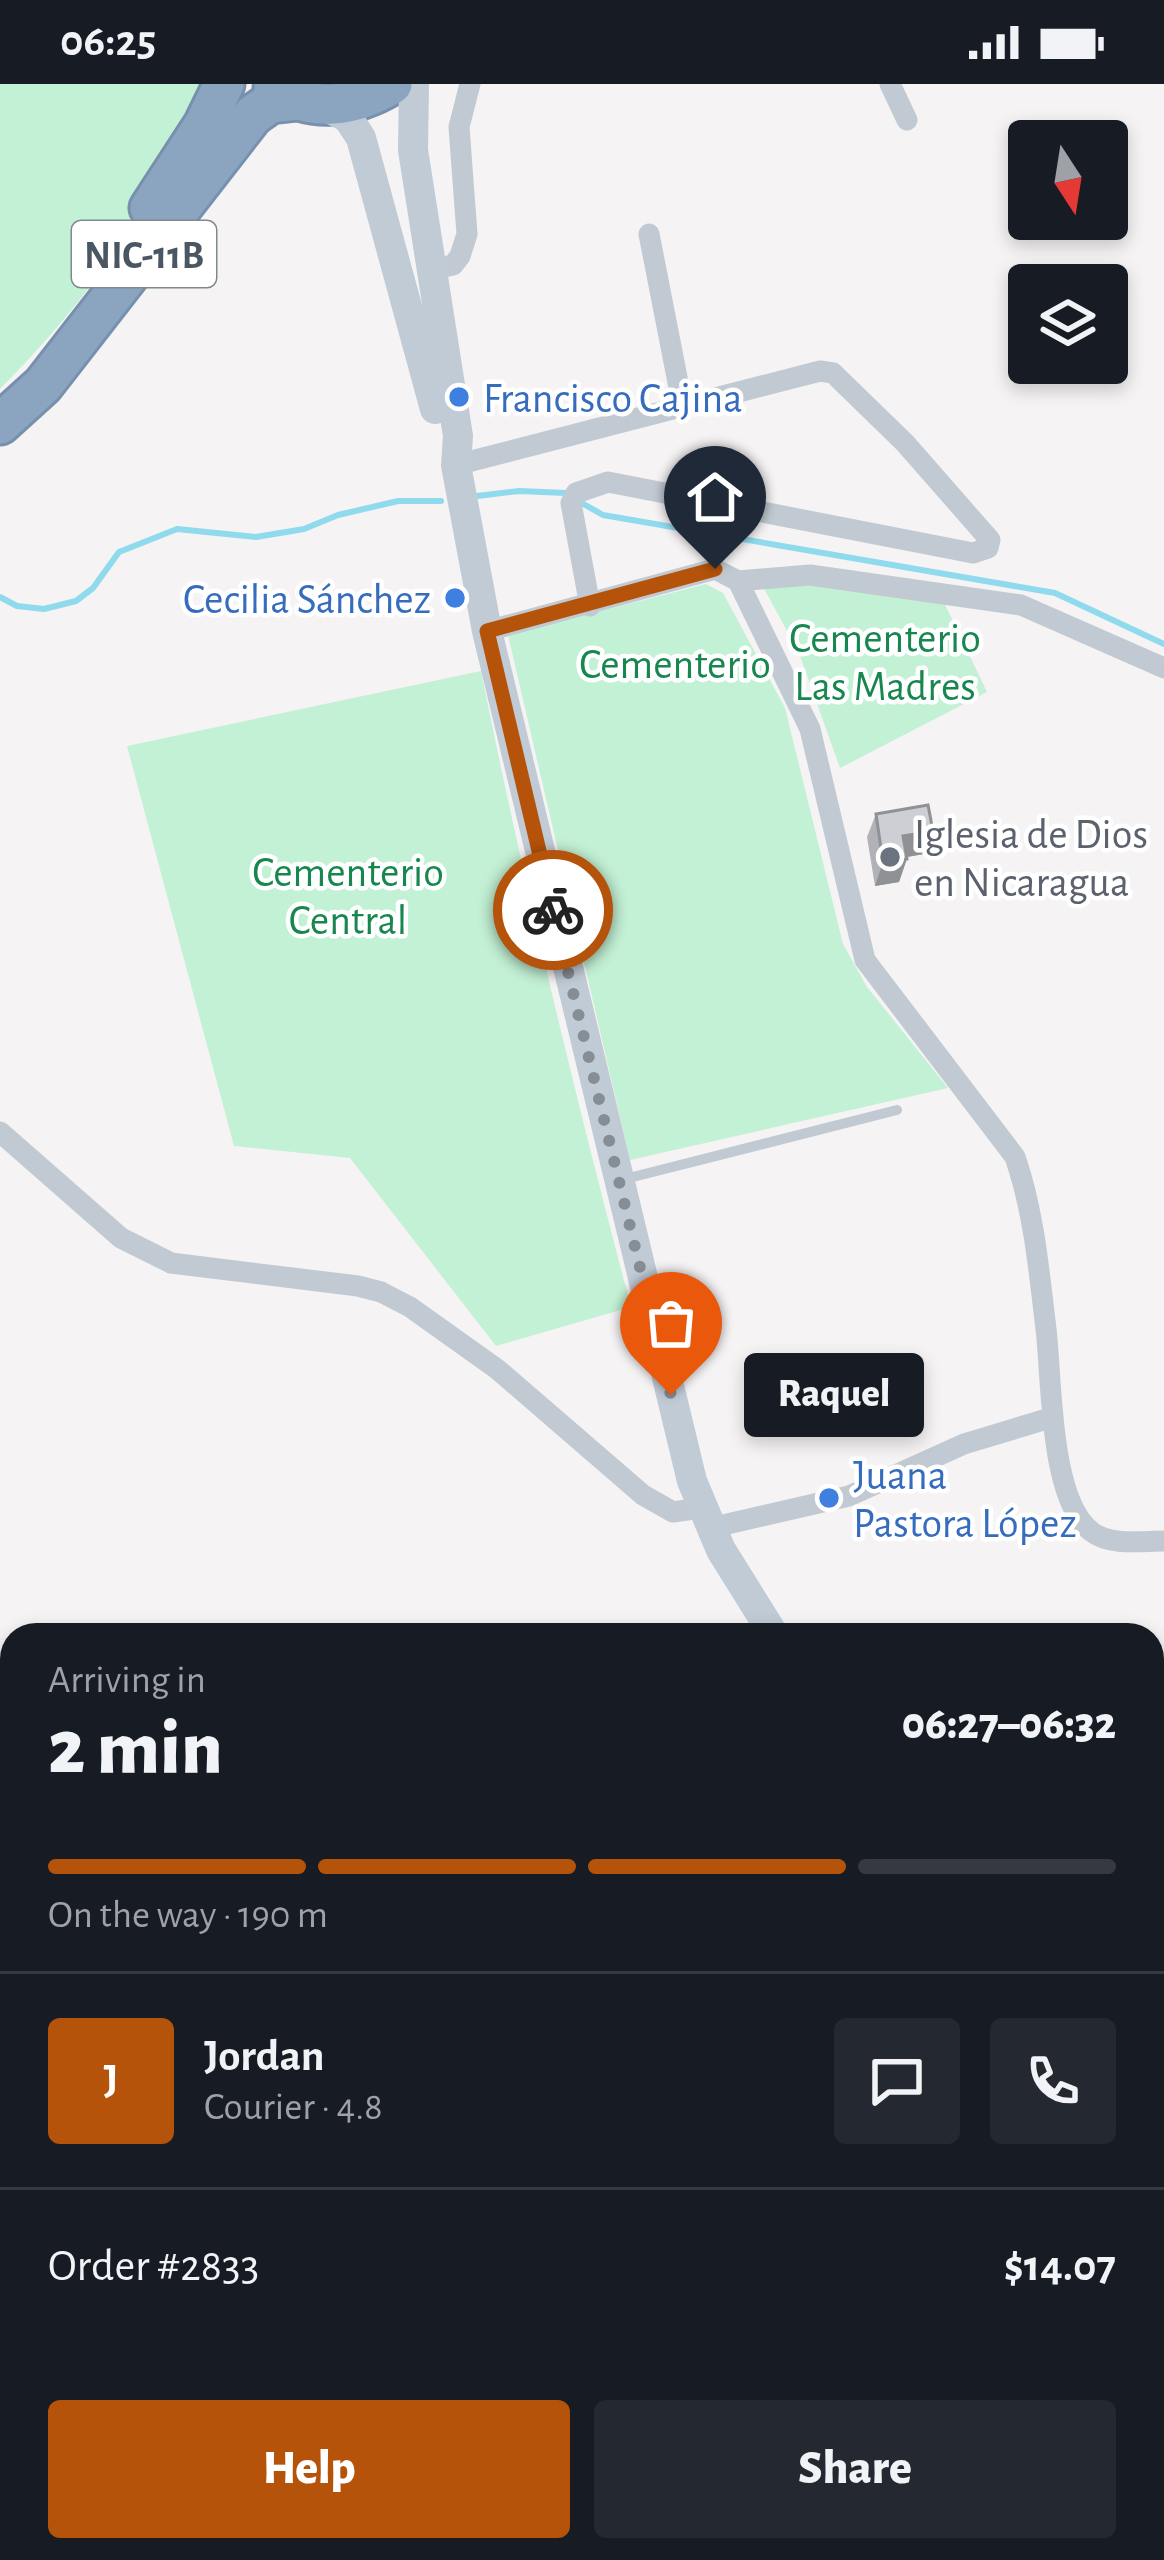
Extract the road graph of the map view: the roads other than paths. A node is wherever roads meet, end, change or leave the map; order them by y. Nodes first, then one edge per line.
1 (224, 84) edge
2 (392, 84) edge
3 (414, 84) edge
4 (470, 84) edge
5 (890, 84) edge
6 (296, 96) edge
7 (907, 120) dead end
8 (649, 234) dead end
9 (430, 270) junction
10 (0, 389) edge
11 (682, 408) junction
12 (0, 424) edge
13 (457, 464) junction
14 (738, 581) junction
15 (590, 606) junction
16 (487, 631) junction
17 (1164, 668) edge
18 (897, 1110) dead end
19 (0, 1132) edge
20 (618, 1181) junction
21 (1050, 1418) junction
22 (705, 1518) junction
23 (1164, 1541) edge
24 (767, 1623) edge

1 - 10 highway, NIC-11B
2 - 6 highway, NIC-11B
3 - 9 street
4 - 9 street
5 - 7 street
6 - 12 highway, NIC-11B
6 - 13 street
8 - 11 street
9 - 13 street
11 - 13 street
11 - 15 street
13 - 16 street
14 - 15 street
14 - 17 street
14 - 21 street
15 - 16 street
16 - 20 street
18 - 20 lane
19 - 22 street
20 - 22 street
21 - 22 street
21 - 23 street
22 - 24 street

